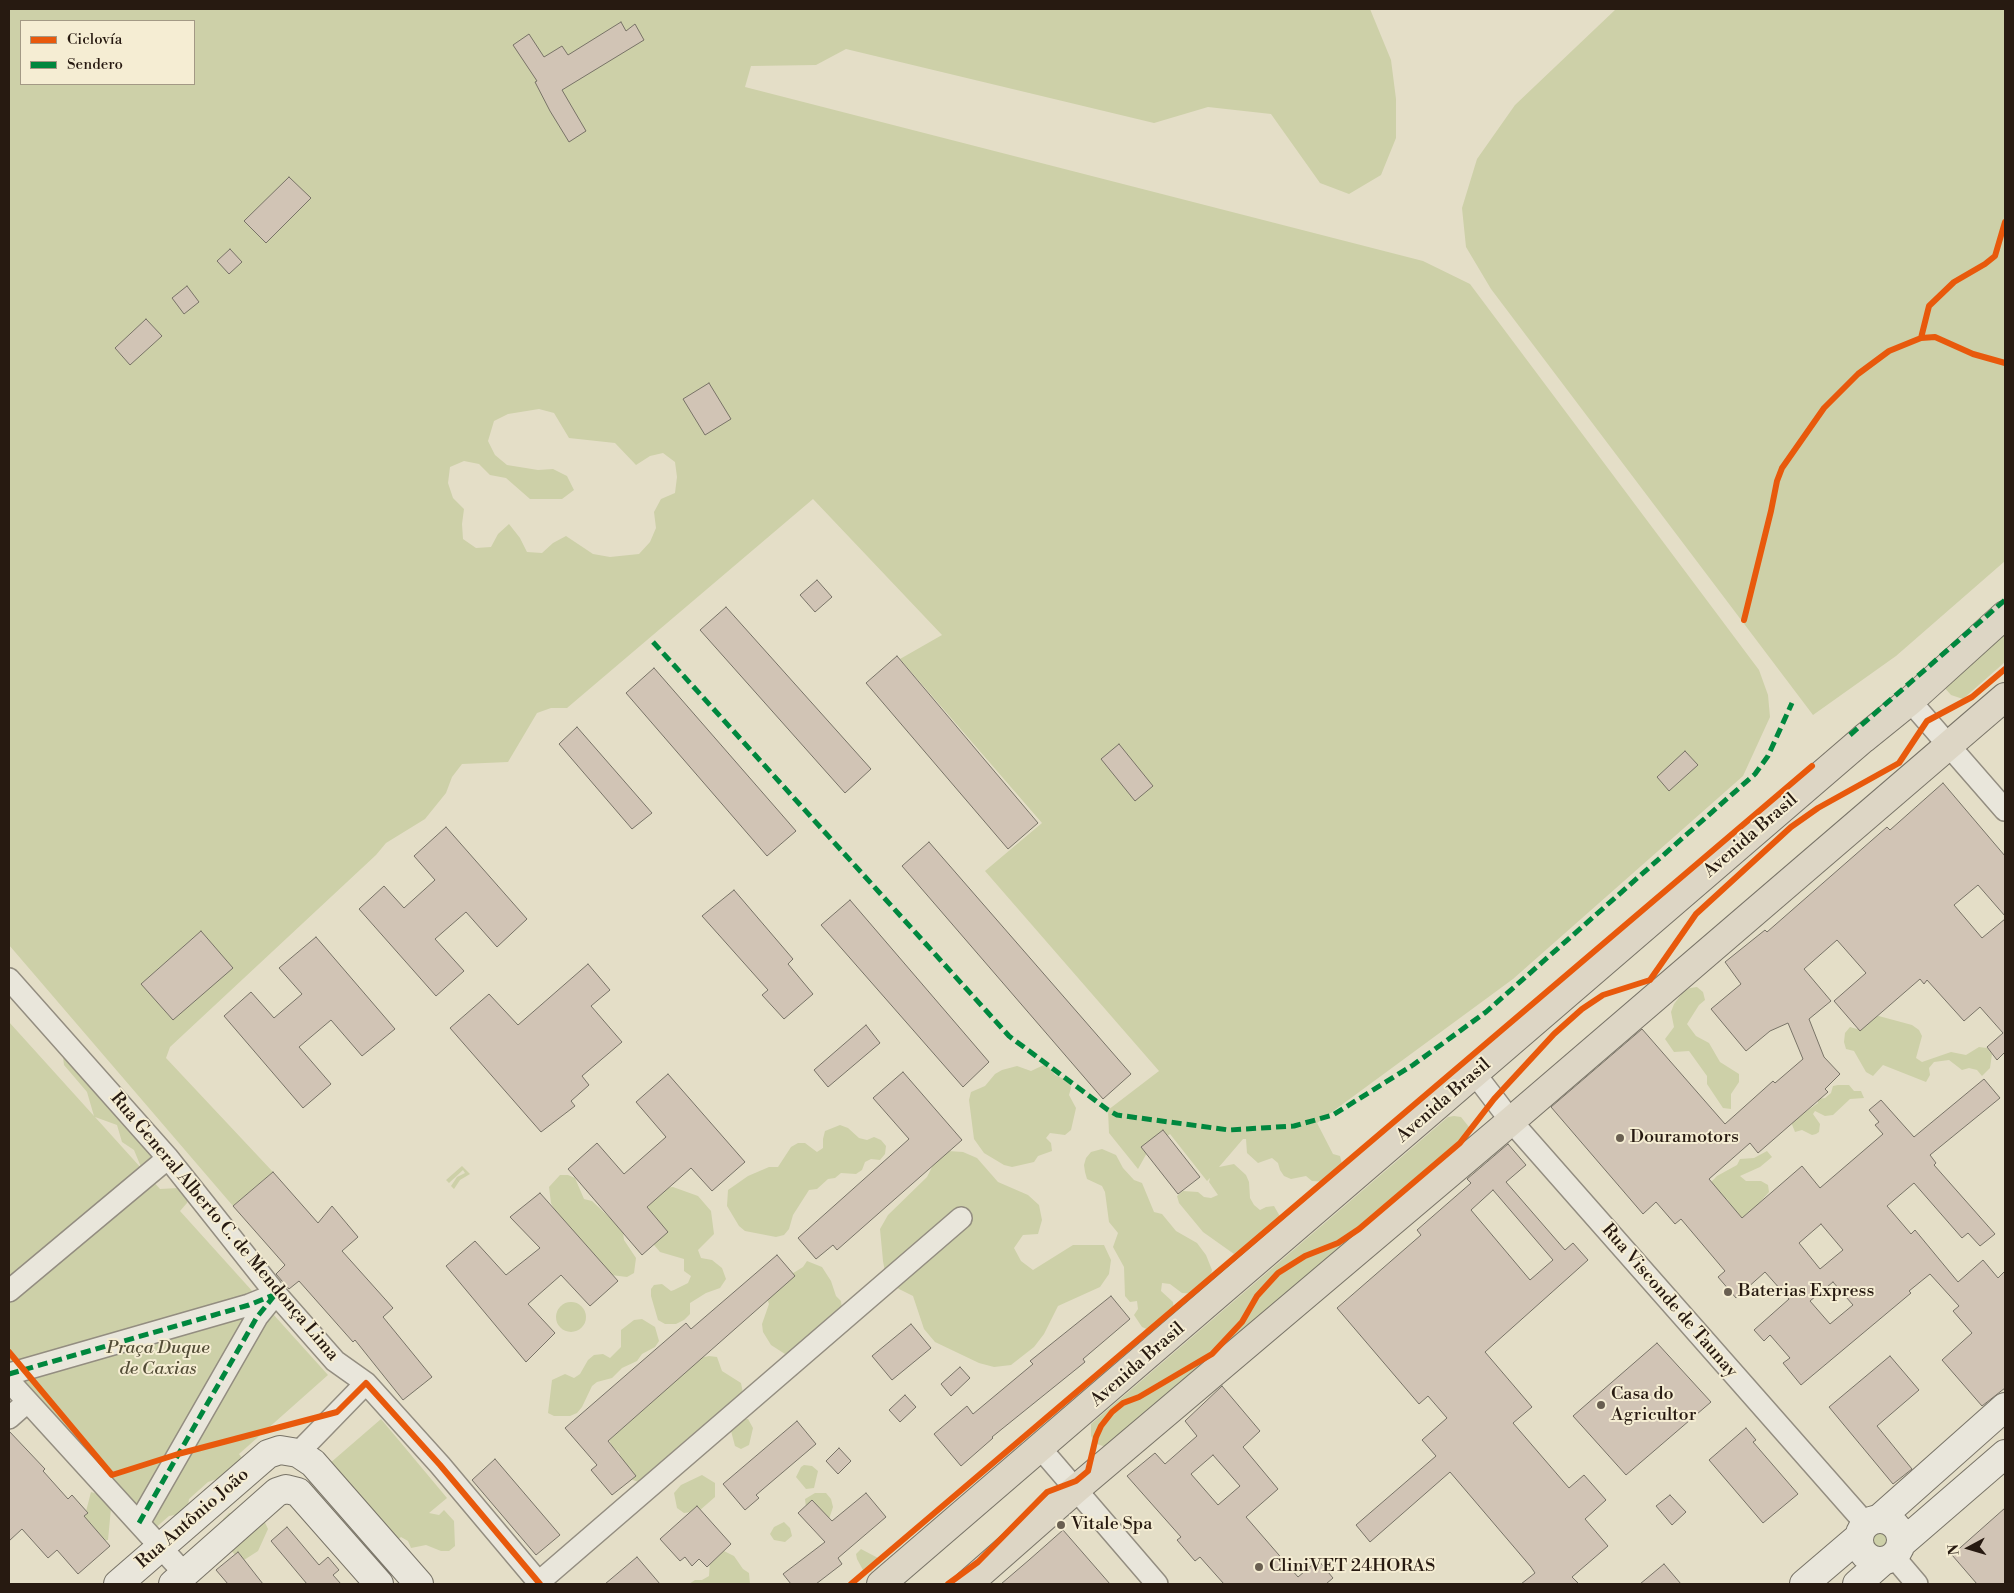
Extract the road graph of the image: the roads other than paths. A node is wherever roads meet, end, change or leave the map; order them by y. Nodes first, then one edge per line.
1 (2005, 615) edge
2 (2005, 697) edge
3 (1910, 701) junction
4 (1948, 745) junction
5 (2005, 810) edge
6 (9, 979) edge
7 (1475, 1074) junction
8 (1511, 1121) junction
9 (168, 1158) junction
10 (960, 1218) dead end
11 (9, 1291) edge
12 (276, 1294) junction
13 (9, 1374) edge
14 (9, 1381) edge
15 (366, 1383) junction
16 (26, 1402) junction
17 (2005, 1407) edge
18 (9, 1418) edge
19 (1960, 1446) junction
20 (1041, 1449) junction
21 (298, 1453) junction
22 (2005, 1454) edge
23 (1983, 1473) junction
24 (1076, 1489) junction
25 (140, 1523) junction
26 (1868, 1526) junction
27 (160, 1548) junction
28 (1893, 1554) junction
29 (179, 1579) edge
30 (539, 1583) edge
31 (118, 1584) edge
32 (379, 1584) edge
33 (419, 1584) edge
34 (881, 1584) edge
35 (968, 1584) edge
36 (1157, 1584) edge
37 (1804, 1584) edge
38 (1857, 1584) edge
39 (1917, 1584) edge

1 - 3 main road, Avenida Brasil
2 - 4 main road
3 - 4 street
3 - 7 main road, Avenida Brasil
4 - 5 street
4 - 8 main road
6 - 9 street, Rua General Alberto C. de Mendonça Lima
7 - 8 street, Rua Visconde de Taunay
7 - 20 main road, Avenida Brasil
8 - 24 main road
8 - 26 street, Rua Visconde de Taunay
9 - 11 street
9 - 12 street, Rua General Alberto C. de Mendonça Lima
10 - 30 street
12 - 13 street
12 - 15 street, Rua General Alberto C. de Mendonça Lima
12 - 25 street
14 - 16 street
15 - 21 street
15 - 30 street, Rua General Alberto C. de Mendonça Lima
16 - 18 street
16 - 25 street
17 - 19 main road
19 - 23 main road
19 - 26 main road
20 - 24 street
20 - 34 main road, Avenida Brasil
21 - 27 main road, Rua Antônio João
21 - 33 main road
22 - 23 main road
23 - 28 main road
24 - 35 main road
24 - 36 street
25 - 27 street
26 - 28 main road
26 - 28 main road
26 - 37 main road
27 - 29 street
27 - 31 main road, Rua Antônio João
28 - 38 main road
28 - 39 street
29 - 32 main road, Rua Antônio João

